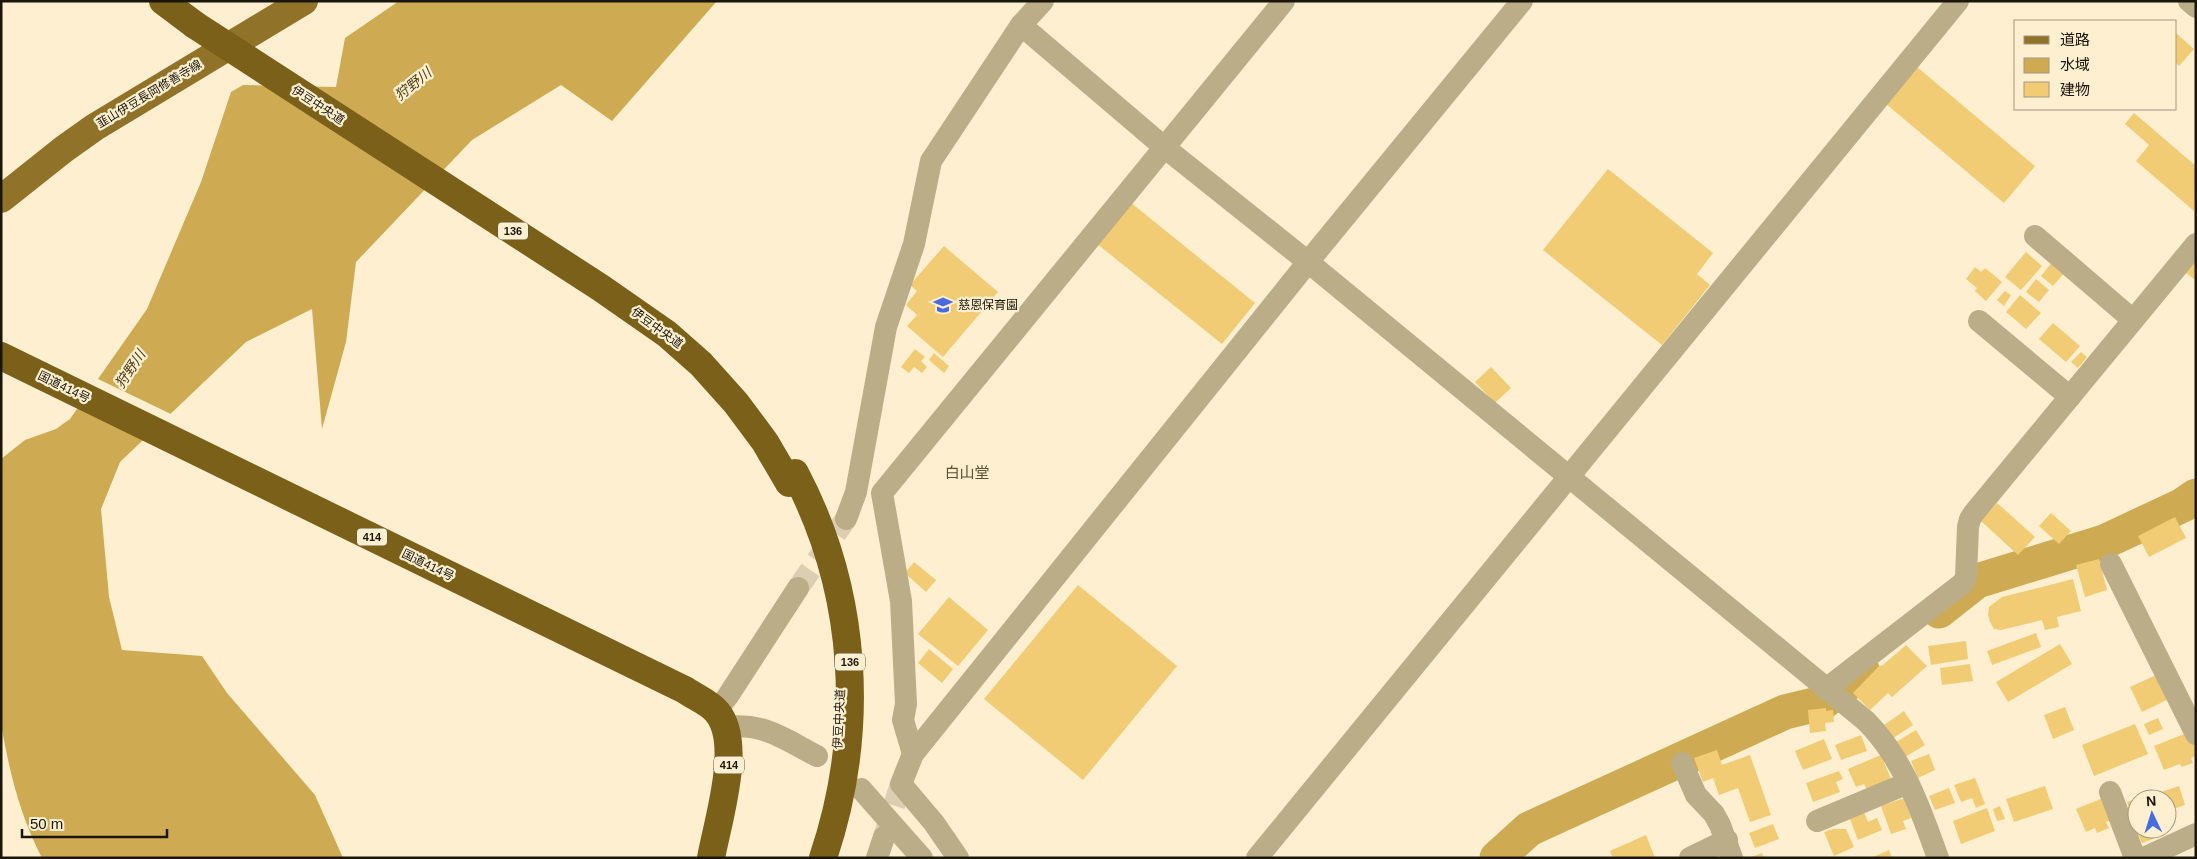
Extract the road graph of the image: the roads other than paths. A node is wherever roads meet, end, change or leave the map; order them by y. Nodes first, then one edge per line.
1 (163, 1) edge
2 (178, 1) edge
3 (304, 1) edge
4 (1043, 1) edge
5 (1284, 1) edge
6 (1522, 1) edge
7 (1958, 1) edge
8 (2189, 1) edge
9 (2196, 7) edge
10 (198, 21) junction
11 (1022, 25) junction
12 (1164, 147) junction
13 (1, 199) edge
14 (2035, 236) dead end
15 (2196, 244) edge
16 (1308, 262) junction
17 (2133, 320) junction
18 (1979, 321) dead end
19 (1, 356) edge
20 (2070, 397) junction
21 (1568, 476) junction
22 (792, 478) junction
23 (846, 520) tunnel mouth
24 (2111, 564) dead end
25 (798, 588) tunnel mouth
26 (1826, 689) junction
27 (721, 719) junction
28 (2196, 734) edge
29 (913, 754) junction
30 (817, 756) dead end
31 (1682, 763) dead end
32 (1908, 783) junction
33 (861, 790) dead end
34 (2110, 792) dead end
35 (1817, 821) dead end
36 (2196, 834) edge
37 (1730, 849) edge
38 (711, 858) edge
39 (812, 858) edge
40 (823, 858) edge
41 (922, 858) edge
42 (958, 858) edge
43 (1257, 858) edge
44 (1690, 858) edge
45 (1938, 858) edge
46 (2136, 858) edge
47 (2144, 858) edge

1 - 10 highway, 伊豆中央道 / 136
2 - 10 highway, 伊豆中央道 / 136
3 - 13 main road, 韮山伊豆長岡修善寺線
4 - 11 street
5 - 12 street
6 - 16 street
7 - 21 street
8 - 9 street
10 - 22 highway, 伊豆中央道 / 136
11 - 12 street
11 - 23 street
12 - 16 street
12 - 29 street
14 - 17 street
15 - 17 street
16 - 21 street
16 - 29 street
17 - 20 street
18 - 20 street
19 - 27 highway, 国道414号 / 414
20 - 26 street
21 - 26 street
21 - 43 street
22 - 39 highway, 伊豆中央道 / 136
22 - 40 highway, 伊豆中央道 / 136
24 - 28 street
25 - 27 street
26 - 32 street
27 - 30 street
27 - 38 highway, 414
29 - 42 street
31 - 37 street
32 - 35 street
32 - 45 street
33 - 41 street
34 - 46 street
36 - 47 street
37 - 44 street

